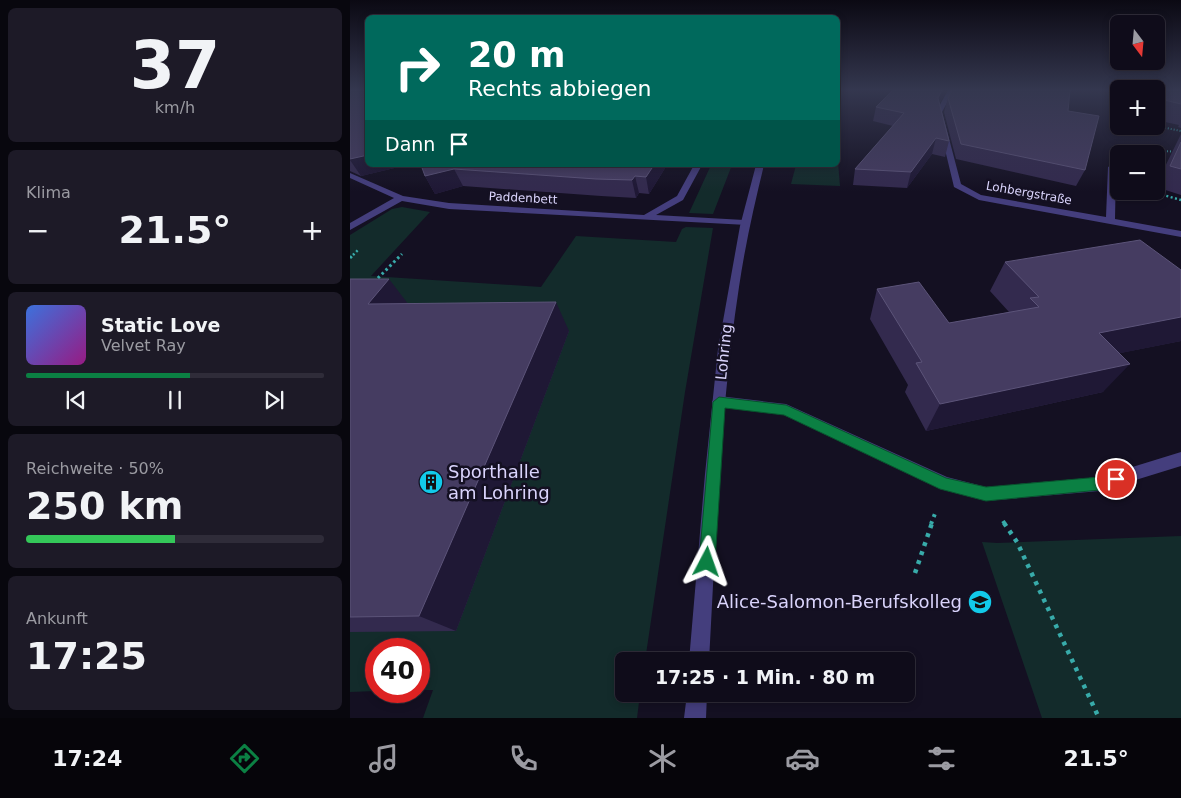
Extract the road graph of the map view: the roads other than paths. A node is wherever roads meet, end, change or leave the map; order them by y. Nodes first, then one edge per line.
1 (942, 124) edge
2 (697, 167) edge
3 (759, 167) edge
4 (350, 175) edge
5 (401, 198) junction
6 (1111, 200) edge
7 (646, 218) junction
8 (1110, 219) junction
9 (744, 223) junction
10 (350, 227) edge
11 (1181, 234) edge
12 (719, 402) junction
13 (1181, 459) edge
14 (700, 652) edge
15 (696, 702) edge
16 (695, 718) edge

1 - 8 street, Lohbergstraße
2 - 7 street
3 - 9 street, Lohring
4 - 5 street, Paddenbett
5 - 7 street, Paddenbett
5 - 10 street
6 - 8 street
7 - 9 street, Paddenbett
8 - 11 street, Lohbergstraße
9 - 12 street, Lohring
12 - 13 street
12 - 14 street, Lohring
15 - 16 street

